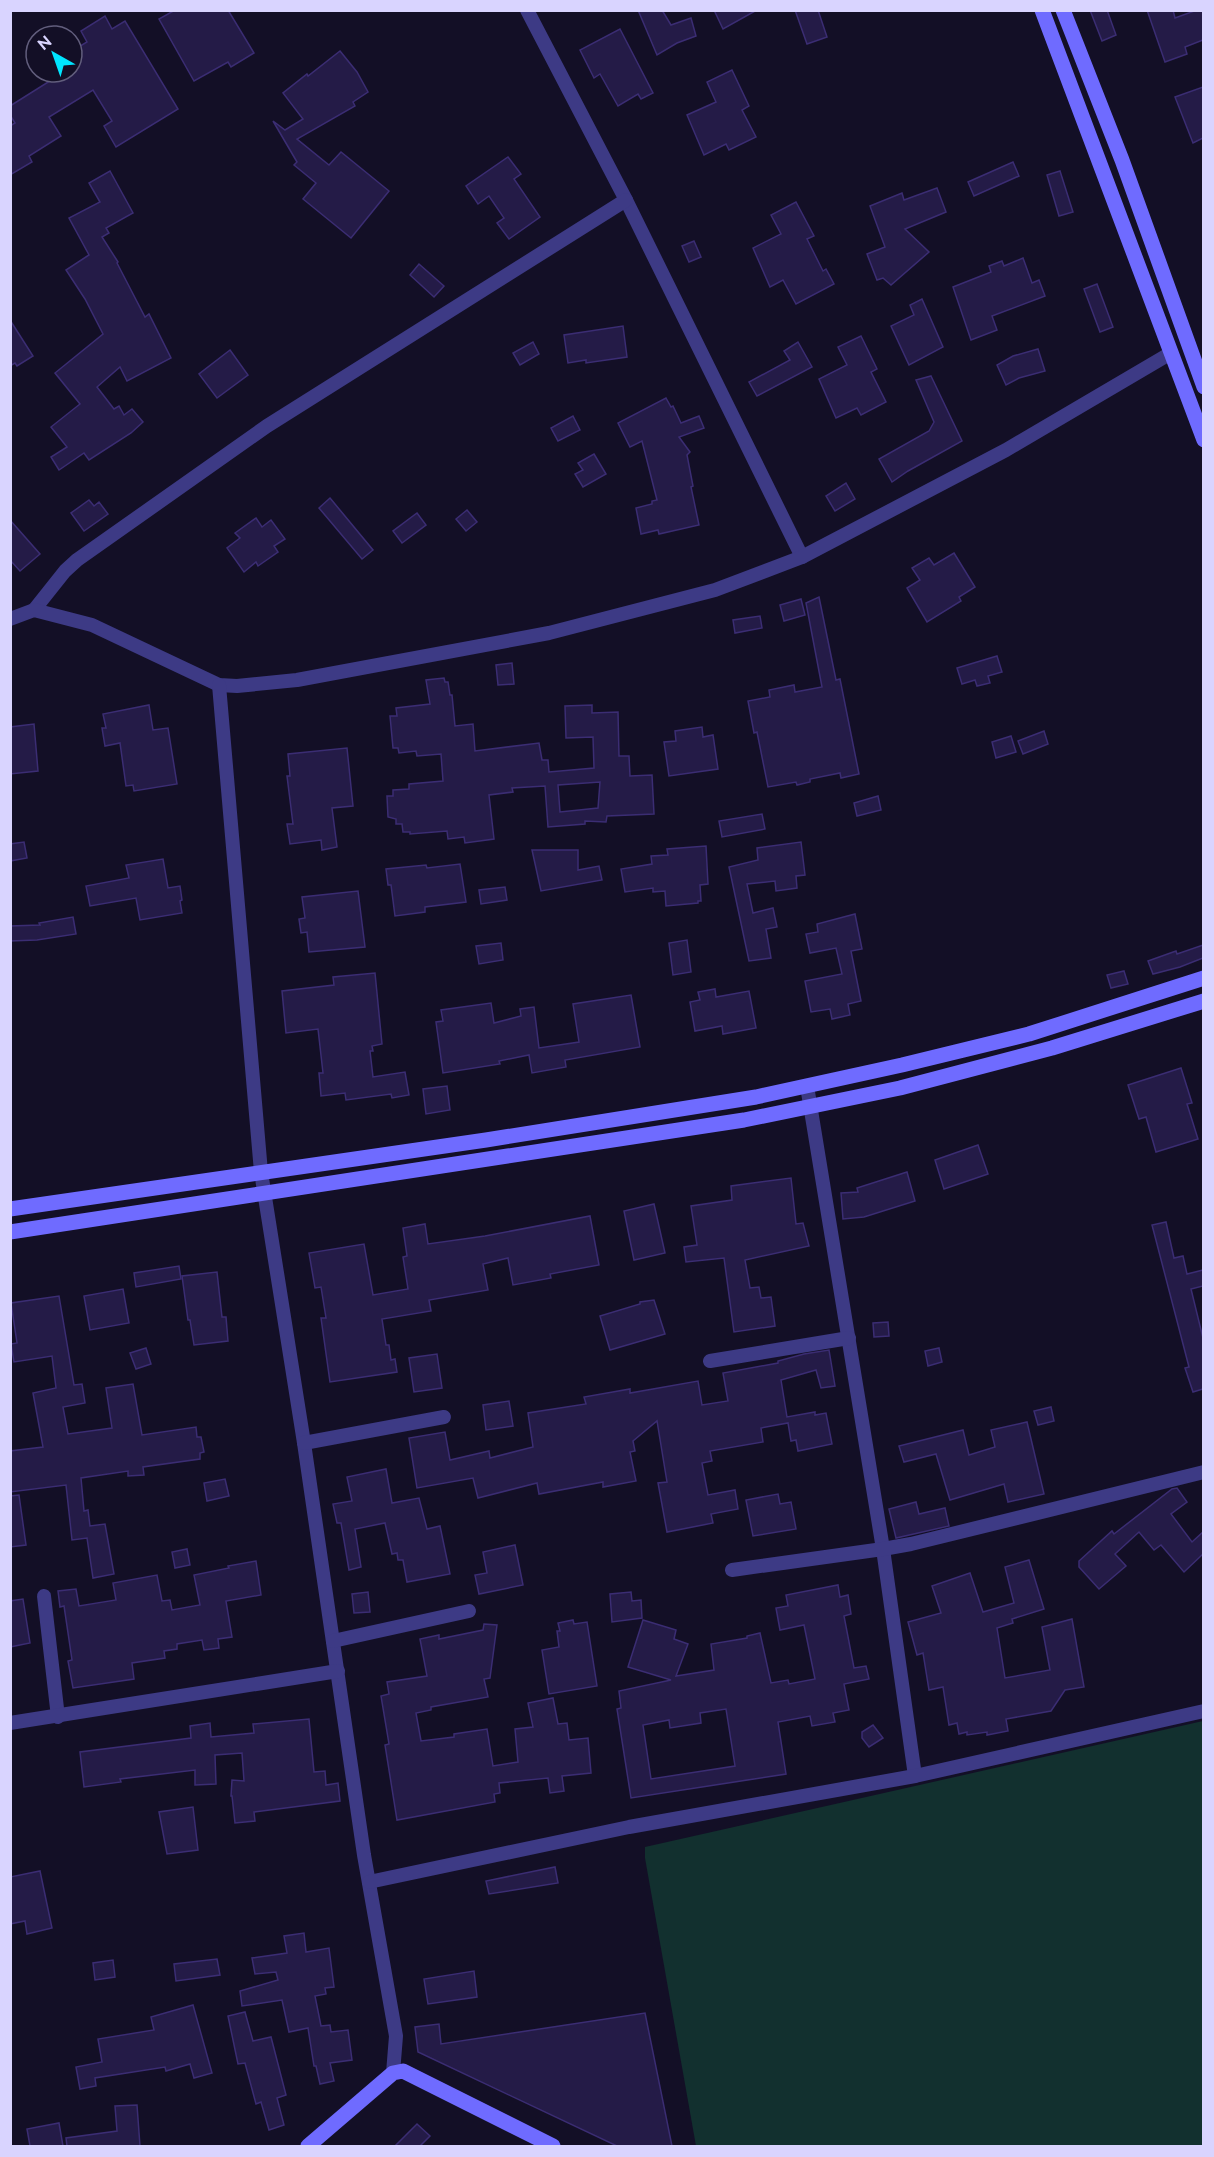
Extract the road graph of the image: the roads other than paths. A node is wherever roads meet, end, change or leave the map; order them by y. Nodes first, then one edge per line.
1 (527, 10) edge
2 (1042, 10) edge
3 (1063, 10) edge
4 (626, 200) junction
5 (1171, 353) junction
6 (1203, 387) edge
7 (1203, 440) edge
8 (802, 557) junction
9 (34, 610) junction
10 (10, 619) edge
11 (219, 685) junction
12 (1203, 978) edge
13 (1203, 1001) edge
14 (807, 1086) junction
15 (812, 1106) junction
16 (261, 1172) junction
17 (264, 1195) junction
18 (10, 1209) edge
19 (10, 1232) edge
20 (849, 1338) junction
21 (710, 1362) dead end
22 (444, 1417) dead end
23 (304, 1443) junction
24 (1203, 1472) edge
25 (884, 1549) junction
26 (732, 1570) dead end
27 (44, 1596) dead end
28 (469, 1611) dead end
29 (333, 1641) junction
30 (338, 1671) junction
31 (1203, 1711) edge
32 (58, 1717) junction
33 (10, 1723) edge
34 (915, 1776) junction
35 (369, 1882) junction
36 (393, 2073) junction
37 (308, 2146) edge
38 (553, 2146) edge

1 - 4 street
2 - 5 street
3 - 6 street
4 - 8 street
4 - 9 street
5 - 7 street
5 - 8 street
8 - 11 street
9 - 10 street
9 - 11 street
11 - 16 street
12 - 14 street
13 - 15 street
14 - 15 street
14 - 16 street
15 - 17 street
15 - 20 street
16 - 17 street
16 - 18 street
17 - 19 street
17 - 23 street
20 - 21 street
20 - 25 street
22 - 23 street
23 - 29 street
24 - 25 street
25 - 26 street
25 - 34 street
27 - 32 street
28 - 29 street
29 - 30 street
30 - 32 street
30 - 35 street
31 - 34 street
32 - 33 street
34 - 35 street
35 - 36 street
36 - 37 street
36 - 38 street

